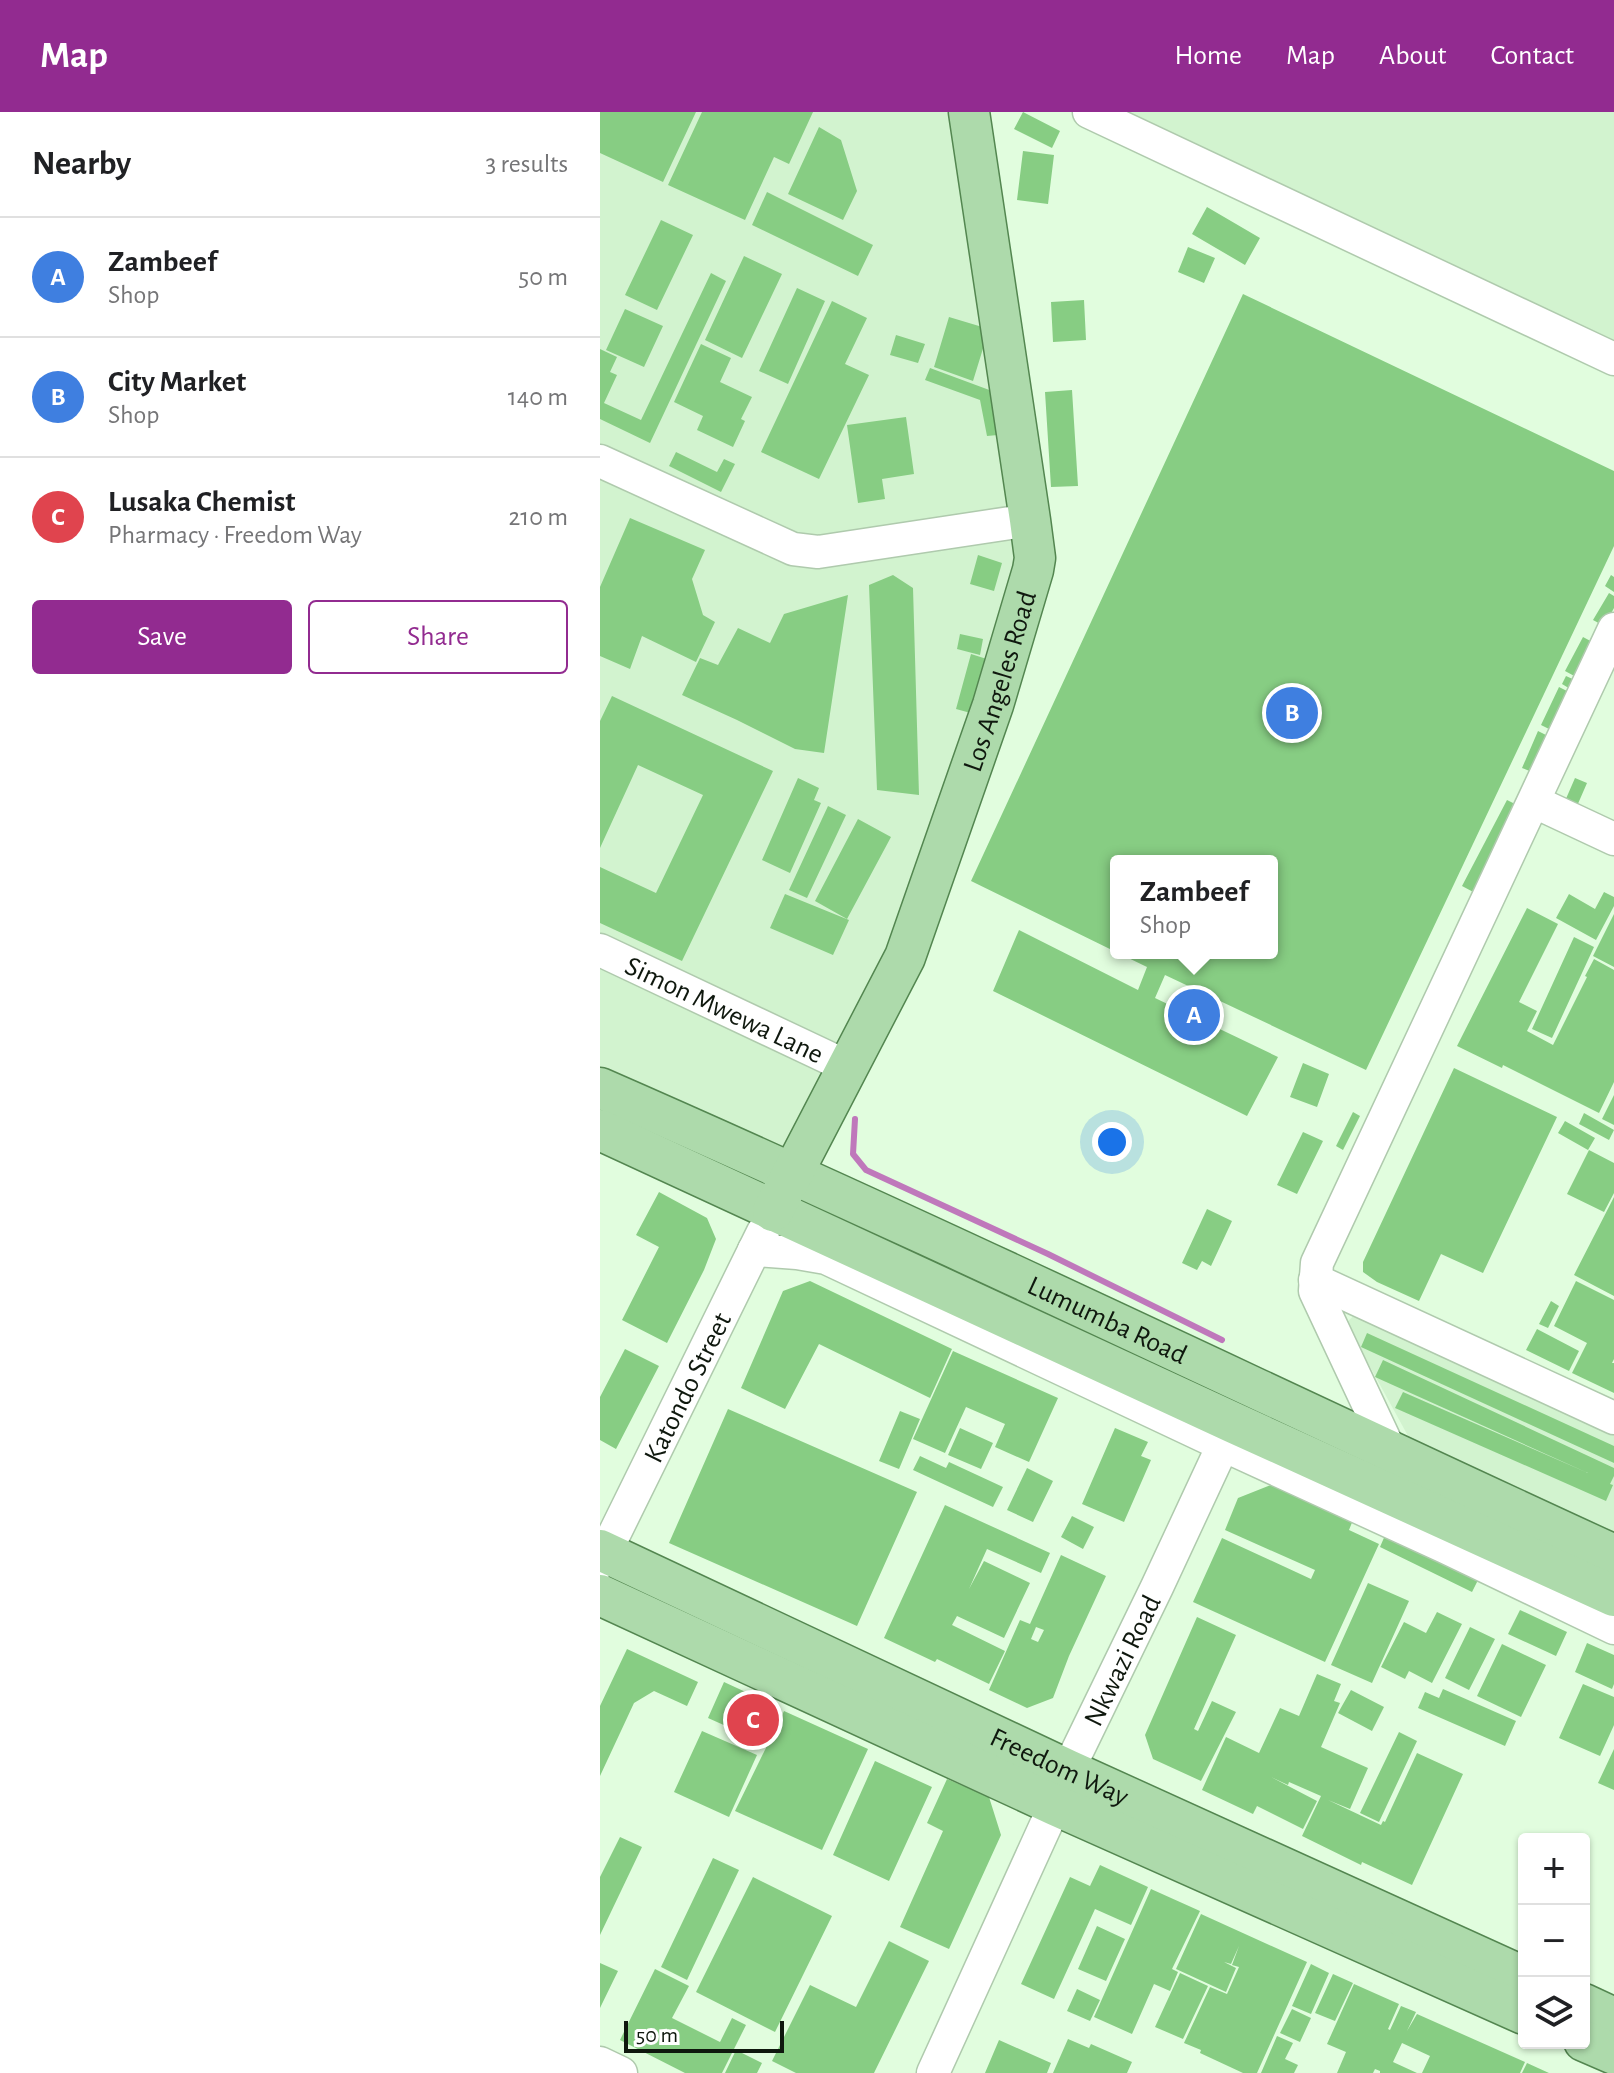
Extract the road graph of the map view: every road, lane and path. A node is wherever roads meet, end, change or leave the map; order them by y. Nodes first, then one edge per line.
1 (969, 112) edge
2 (1089, 112) edge
3 (1614, 359) edge
4 (600, 461) edge
5 (1030, 520) junction
6 (1614, 629) edge
7 (1535, 802) junction
8 (1614, 839) edge
9 (600, 950) edge
10 (848, 1067) junction
11 (600, 1088) edge
12 (600, 1130) edge
13 (793, 1173) junction
14 (773, 1211) junction
15 (754, 1250) junction
16 (1315, 1280) junction
17 (1614, 1418) edge
18 (1228, 1434) junction
19 (1391, 1453) junction
20 (602, 1555) edge
21 (1614, 1555) edge
22 (600, 1595) edge
23 (1614, 1596) edge
24 (1614, 1628) edge
25 (1062, 1788) junction
26 (1518, 1975) edge
27 (1590, 2007) edge
28 (1518, 2011) edge
29 (1614, 2018) edge
30 (1590, 2044) edge
31 (1614, 2054) edge
32 (600, 2063) edge
33 (621, 2073) edge
34 (933, 2073) edge

1 - 5 main road, Los Angeles Road
2 - 3 street
4 - 5 street
5 - 10 main road, Los Angeles Road
6 - 7 street
7 - 8 street
7 - 16 street
9 - 10 street, Simon Mwewa Lane
10 - 13 main road, Los Angeles Road
11 - 13 main road, Lumumba Road
12 - 14 main road, Lumumba Road
13 - 14 main road, Los Angeles Road
13 - 19 main road, Lumumba Road
14 - 15 street, Katondo Street
14 - 18 main road, Lumumba Road
15 - 18 street
15 - 20 street, Katondo Street
16 - 17 street
16 - 19 street
18 - 23 main road, Lumumba Road
18 - 24 street
18 - 25 street, Nkwazi Road
19 - 21 main road, Lumumba Road
20 - 25 main road, Freedom Way
22 - 25 main road, Freedom Way
25 - 26 main road, Freedom Way
25 - 28 main road, Freedom Way
25 - 34 street, Nkwazi Road
27 - 29 main road
30 - 31 main road
32 - 33 street

